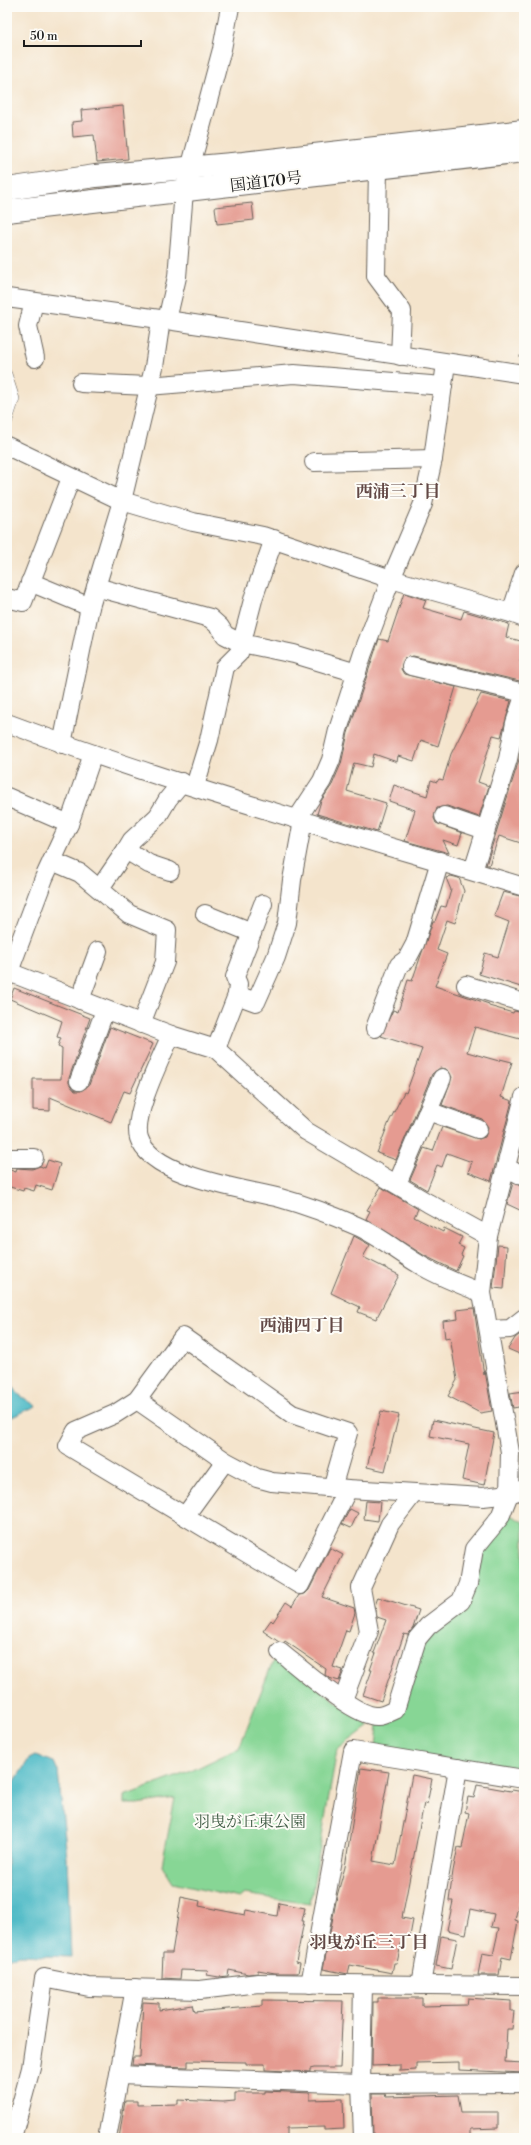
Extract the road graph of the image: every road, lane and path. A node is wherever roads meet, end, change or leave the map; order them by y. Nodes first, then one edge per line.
1 (230, 7) edge
2 (524, 131) edge
3 (524, 151) edge
4 (190, 167) junction
5 (378, 169) junction
6 (7, 189) edge
7 (184, 191) junction
8 (7, 211) edge
9 (7, 298) edge
10 (34, 302) junction
11 (164, 320) junction
12 (400, 356) junction
13 (36, 358) dead end
14 (446, 363) junction
15 (7, 374) edge
16 (524, 374) edge
17 (81, 383) dead end
18 (148, 386) junction
19 (443, 386) junction
20 (7, 422) edge
21 (7, 446) edge
22 (433, 459) junction
23 (314, 462) dead end
24 (71, 478) junction
25 (122, 501) junction
26 (274, 539) junction
27 (524, 573) edge
28 (391, 579) junction
29 (30, 582) junction
30 (96, 587) junction
31 (7, 598) edge
32 (90, 607) junction
33 (518, 615) edge
34 (241, 643) junction
35 (411, 666) dead end
36 (357, 673) junction
37 (524, 695) edge
38 (7, 723) edge
39 (62, 744) junction
40 (93, 754) junction
41 (188, 784) junction
42 (7, 797) edge
43 (444, 816) dead end
44 (300, 819) junction
45 (69, 824) junction
46 (486, 830) junction
47 (126, 850) junction
48 (52, 860) junction
49 (440, 861) junction
50 (170, 871) dead end
51 (472, 871) junction
52 (524, 887) edge
53 (100, 888) junction
54 (263, 904) dead end
55 (205, 914) dead end
56 (252, 933) junction
57 (98, 951) dead end
58 (8, 975) edge
59 (466, 985) dead end
60 (237, 995) junction
61 (80, 1000) junction
62 (524, 1003) edge
63 (105, 1010) junction
64 (141, 1024) junction
65 (375, 1028) dead end
66 (171, 1035) junction
67 (216, 1049) junction
68 (442, 1078) dead end
69 (79, 1081) dead end
70 (524, 1097) edge
71 (428, 1111) junction
72 (478, 1129) dead end
73 (7, 1158) edge
74 (34, 1158) dead end
75 (506, 1167) junction
76 (524, 1177) edge
77 (397, 1184) junction
78 (488, 1236) junction
79 (482, 1293) junction
80 (524, 1318) edge
81 (489, 1330) junction
82 (137, 1400) junction
83 (225, 1461) junction
84 (340, 1488) junction
85 (517, 1492) edge
86 (414, 1493) junction
87 (185, 1516) junction
88 (280, 1652) dead end
89 (343, 1700) junction
90 (458, 1768) junction
91 (524, 1779) edge
92 (310, 1984) junction
93 (363, 1985) junction
94 (421, 1985) junction
95 (524, 1986) edge
96 (135, 1988) junction
97 (119, 2075) junction
98 (524, 2083) edge
99 (361, 2084) junction
100 (12, 2138) edge
101 (107, 2138) edge
102 (363, 2138) edge

1 - 4 street
2 - 4 highway, 国道170号
3 - 5 highway, 国道170号
4 - 6 highway, 国道170号
4 - 7 street
5 - 7 highway, 国道170号
5 - 12 street
7 - 8 highway, 国道170号
7 - 11 street
9 - 10 street
10 - 11 street
10 - 13 street
11 - 12 street
11 - 18 street
12 - 14 street
14 - 16 street
14 - 19 street
15 - 20 lane
17 - 18 street
18 - 19 street
18 - 25 street
19 - 22 street
21 - 24 street
22 - 23 street
22 - 28 street
24 - 25 street
24 - 29 street
25 - 26 street
25 - 30 street
26 - 28 street
26 - 34 street
27 - 33 street
28 - 33 street
28 - 36 street
29 - 31 street
29 - 32 street
30 - 32 street
30 - 34 street
32 - 39 street
34 - 36 street
34 - 41 street
35 - 37 street
36 - 44 street
37 - 46 street
38 - 39 street
39 - 40 street
40 - 41 street
40 - 45 street
41 - 44 street
41 - 47 street
42 - 45 street
43 - 46 street
44 - 49 street
44 - 60 street
45 - 48 street
46 - 51 street
47 - 50 street
47 - 53 street
48 - 53 street
48 - 58 street
49 - 51 street
49 - 65 street
51 - 52 street
53 - 64 street
54 - 56 street
55 - 56 street
56 - 60 street
57 - 61 street
58 - 61 street
59 - 62 street
60 - 67 street
61 - 63 street
63 - 64 street
63 - 69 street
64 - 66 street
66 - 67 street
66 - 79 street
67 - 77 street
68 - 71 street
70 - 75 street
71 - 72 street
71 - 77 street
73 - 74 street
75 - 76 street
75 - 78 street
77 - 78 street
78 - 79 street
79 - 81 street
80 - 81 street
81 - 85 street
82 - 83 street
82 - 84 street
82 - 87 street
83 - 84 street
83 - 87 street
84 - 86 street
84 - 87 street
85 - 86 street
85 - 89 street
86 - 89 street
88 - 89 street
90 - 91 street
90 - 92 street
90 - 94 street
92 - 93 street
92 - 96 street
93 - 94 street
93 - 99 street
94 - 95 street
96 - 97 street
96 - 100 street
97 - 99 street
97 - 101 street
98 - 99 street
99 - 102 street

